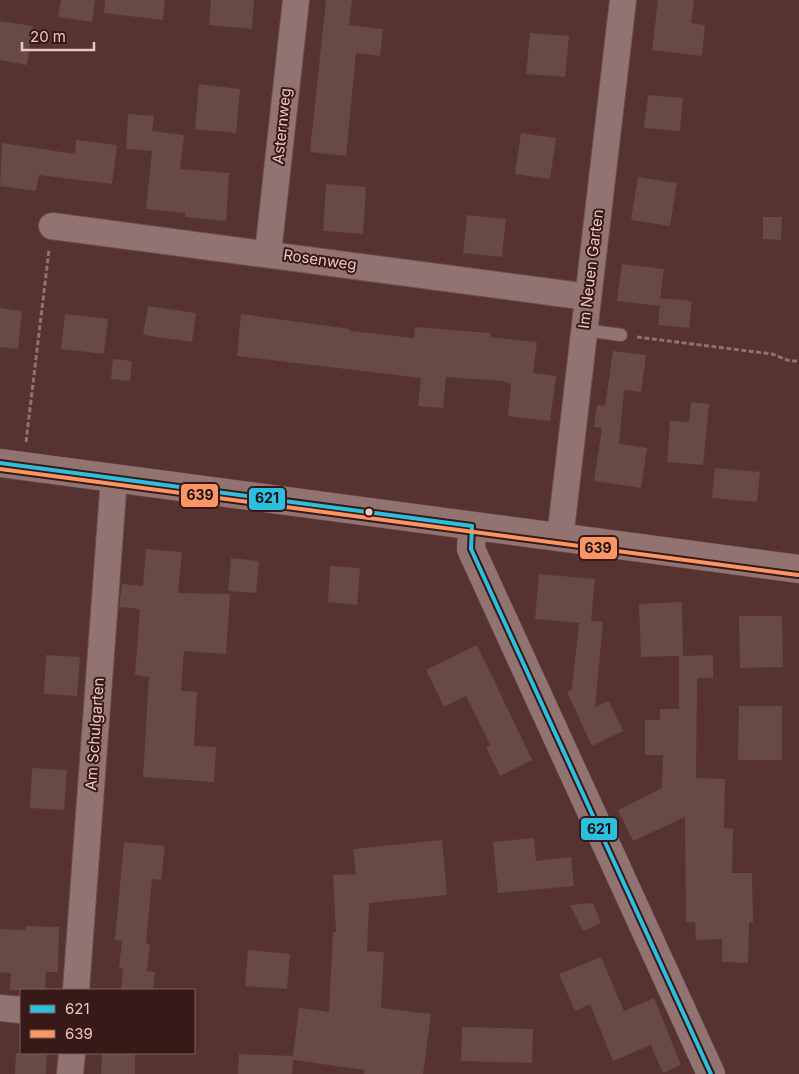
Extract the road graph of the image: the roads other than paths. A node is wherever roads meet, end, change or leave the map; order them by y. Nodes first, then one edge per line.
1 (296, 0) edge
2 (624, 0) edge
3 (52, 226) road end
4 (268, 253) junction
5 (588, 297) junction
6 (584, 330) junction
7 (621, 335) road end
8 (0, 464) edge
9 (114, 478) junction
10 (472, 526) junction
11 (560, 538) junction
12 (799, 569) edge
13 (76, 989) edge
14 (0, 1008) edge
15 (20, 1010) edge
16 (72, 1054) edge
17 (70, 1074) edge
18 (711, 1074) edge

1 - 4 street, Asternweg
2 - 5 street, Im Neuen Garten
3 - 4 street, Rosenweg
4 - 5 street, Rosenweg
5 - 6 street, Im Neuen Garten
6 - 7 lane
6 - 11 street, Im Neuen Garten
8 - 9 street
9 - 10 street
9 - 13 street, Am Schulgarten
10 - 11 street
10 - 18 street
11 - 12 street
14 - 15 street
16 - 17 street

